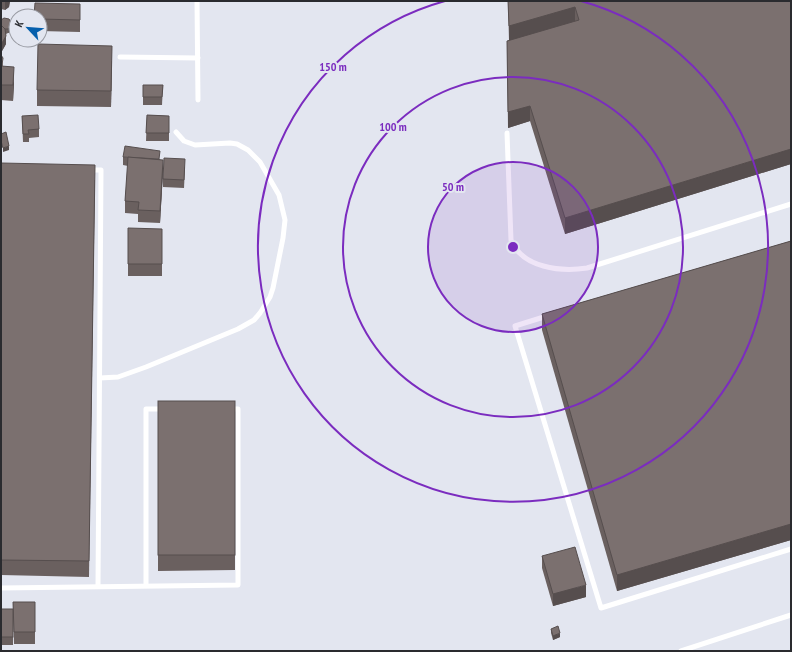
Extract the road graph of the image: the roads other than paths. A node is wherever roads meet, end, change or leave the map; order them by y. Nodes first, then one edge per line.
1 (197, 1) edge
2 (120, 57) dead end
3 (198, 58) junction
4 (198, 100) dead end
5 (176, 132) dead end
6 (507, 133) dead end
7 (86, 170) edge
8 (791, 204) edge
9 (552, 314) edge
10 (100, 378) junction
11 (169, 409) edge
12 (223, 409) edge
13 (791, 549) edge
14 (146, 585) junction
15 (98, 586) junction
16 (1, 588) edge
17 (791, 615) edge
18 (681, 651) edge

1 - 3 lane
2 - 3 lane
3 - 4 lane
5 - 10 lane
6 - 8 lane
7 - 10 lane
9 - 13 lane
10 - 15 lane
11 - 14 lane
12 - 14 lane
14 - 15 lane
15 - 16 lane
17 - 18 lane

